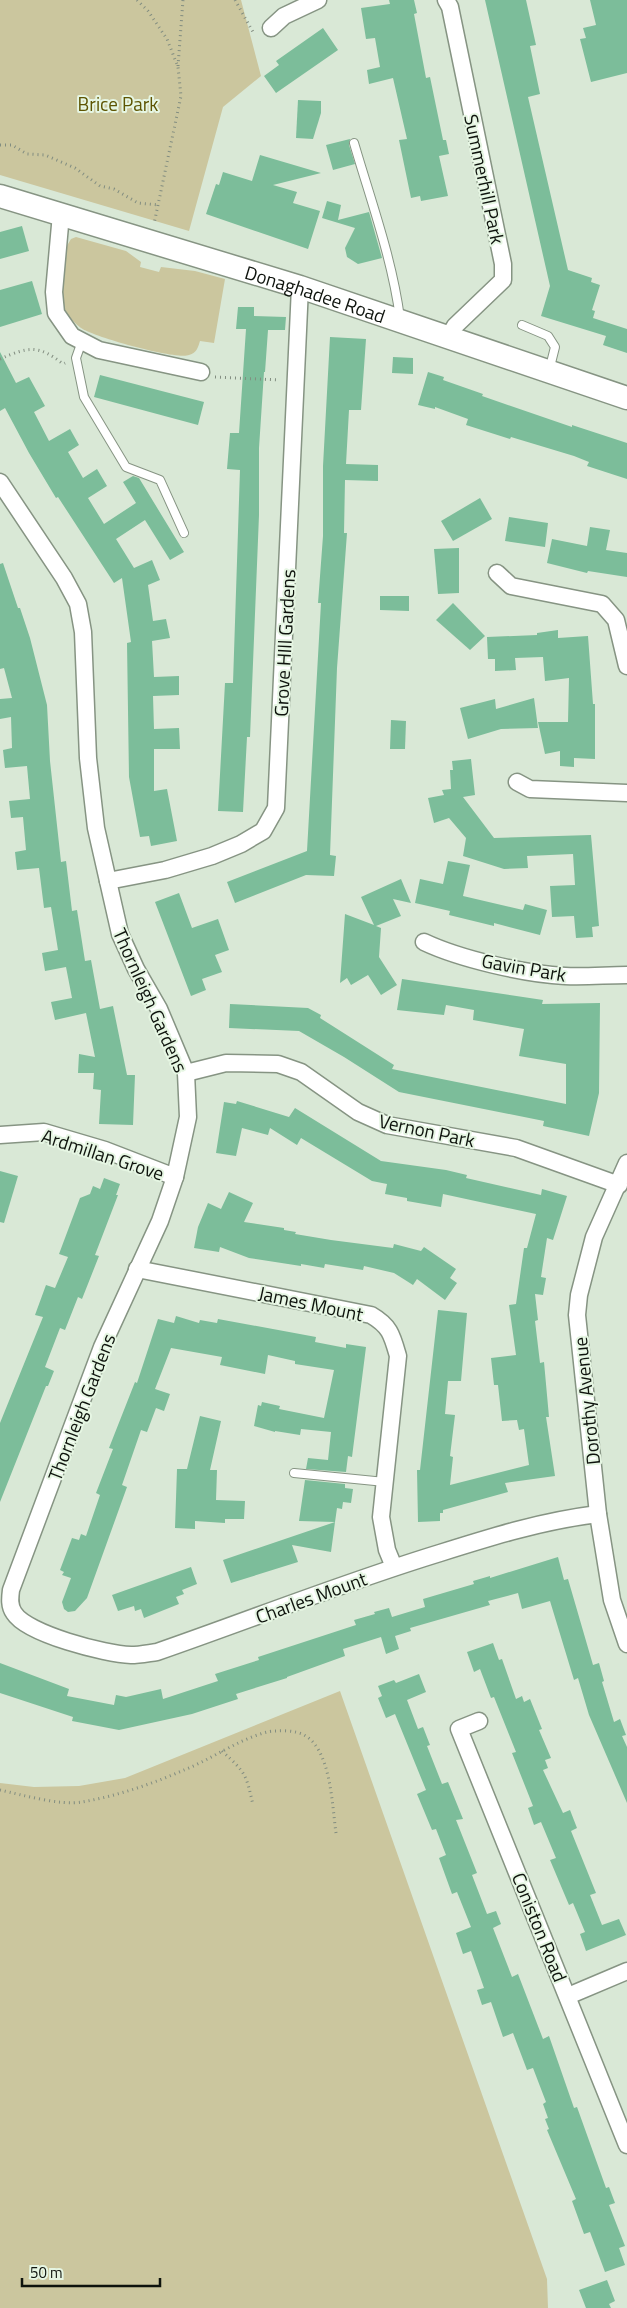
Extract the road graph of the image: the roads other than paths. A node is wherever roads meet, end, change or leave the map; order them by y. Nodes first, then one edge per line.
1 (318, 0) edge
2 (446, 0) edge
3 (271, 28) dead end
4 (354, 143) dead end
5 (0, 196) edge
6 (62, 214) junction
7 (300, 287) junction
8 (400, 322) junction
9 (522, 325) dead end
10 (448, 338) junction
11 (82, 341) junction
12 (201, 372) road end
13 (549, 372) junction
14 (627, 398) edge
15 (0, 482) edge
16 (184, 533) dead end
17 (497, 573) dead end
18 (627, 666) edge
19 (517, 782) dead end
20 (627, 793) edge
21 (108, 881) junction
22 (424, 942) dead end
23 (627, 975) edge
24 (186, 1073) junction
25 (0, 1135) edge
26 (627, 1164) edge
27 (176, 1178) junction
28 (619, 1185) junction
29 (137, 1269) junction
30 (294, 1473) dead end
31 (385, 1482) junction
32 (598, 1514) junction
33 (394, 1567) junction
34 (26, 1625) joint
35 (627, 1644) edge
36 (479, 1721) dead end
37 (627, 1972) edge
38 (568, 1996) junction
39 (627, 2146) edge

1 - 3 street
2 - 10 street, Summerhill Park
4 - 8 lane
5 - 6 main road, Donaghadee Road
6 - 7 main road, Donaghadee Road
6 - 11 street
7 - 8 main road, Donaghadee Road
7 - 21 street, Grove HIll Gardens
8 - 10 main road, Donaghadee Road
9 - 13 lane
10 - 13 main road, Donaghadee Road
11 - 12 street
11 - 16 lane
13 - 14 main road, Donaghadee Road
15 - 21 street, Thornleigh Gardens
17 - 18 street
19 - 20 street
21 - 24 street, Thornleigh Gardens
22 - 23 street, Gavin Park
24 - 27 street, Thornleigh Gardens
24 - 28 street, Vernon Park
25 - 27 street, Ardmillan Grove
26 - 28 street, Dorothy Avenue
27 - 29 street, Thornleigh Gardens
28 - 32 street, Dorothy Avenue
29 - 31 street, James Mount
29 - 34 street, Thornleigh Gardens
30 - 31 lane
31 - 33 street, James Mount
32 - 33 street, Charles Mount
32 - 35 street, Dorothy Avenue
33 - 34 street, Charles Mount
36 - 38 street, Coniston Road
37 - 38 street
38 - 39 street, Coniston Road

